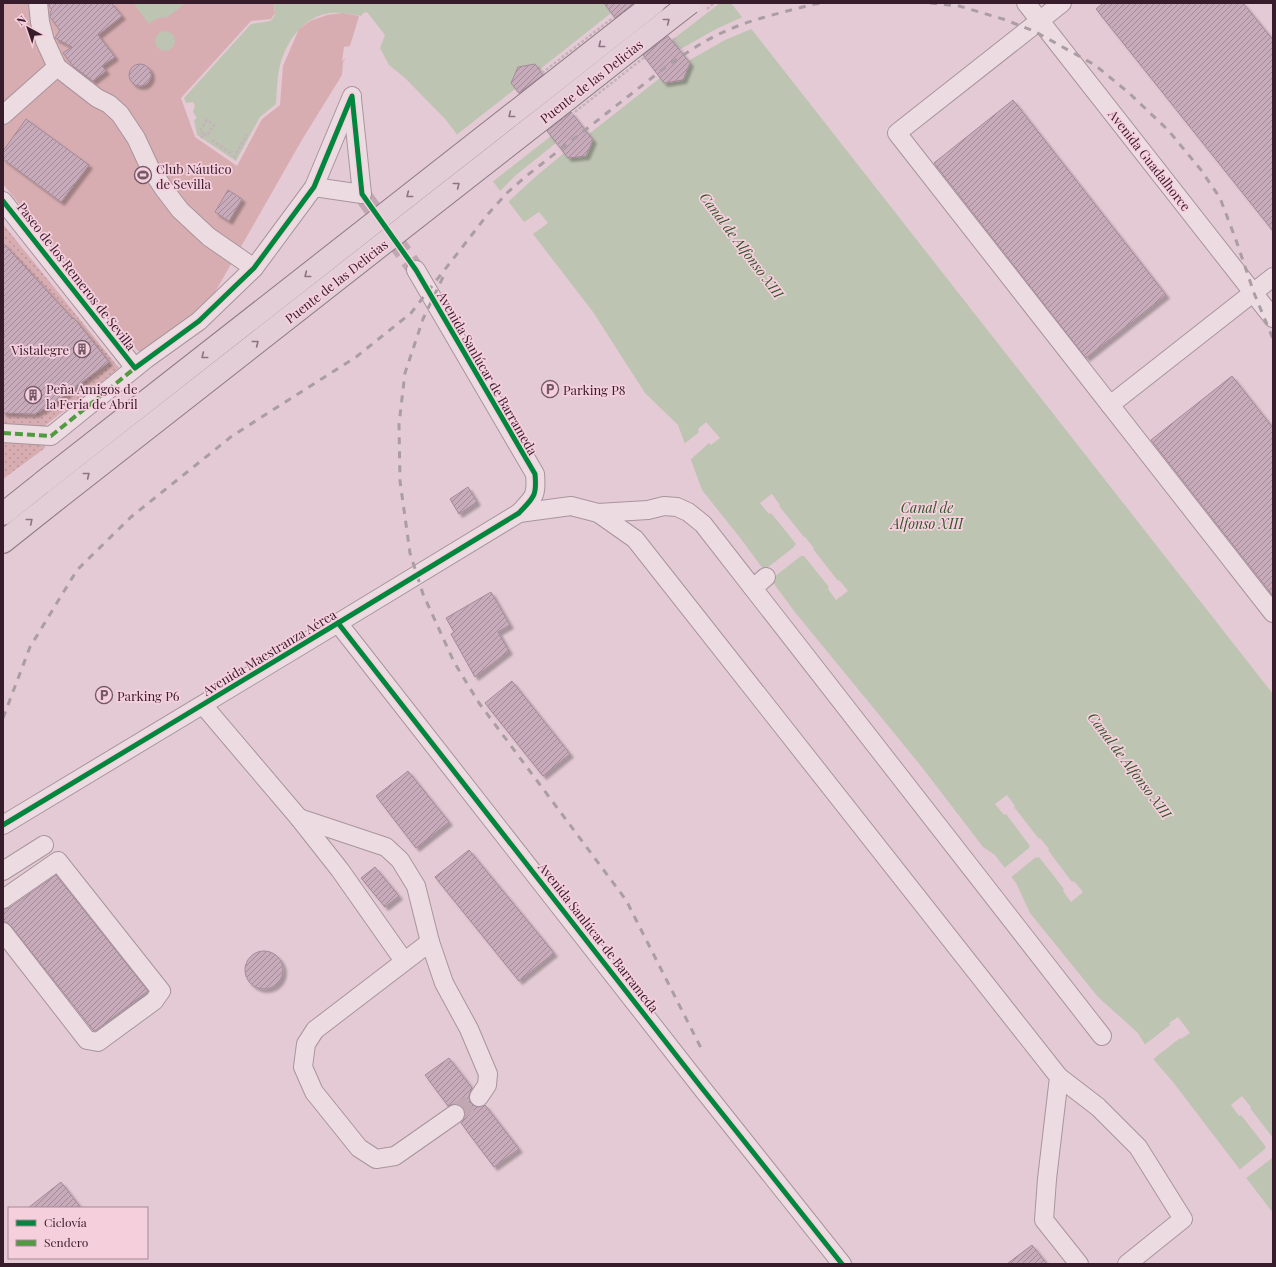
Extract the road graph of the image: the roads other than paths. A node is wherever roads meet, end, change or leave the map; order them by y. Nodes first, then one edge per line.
1 (38, 3) edge
2 (654, 3) edge
3 (690, 3) edge
4 (1026, 3) edge
5 (1062, 3) edge
6 (1040, 20) junction
7 (57, 67) junction
8 (3, 115) edge
9 (314, 187) junction
10 (3, 201) edge
11 (254, 268) junction
12 (416, 270) tunnel mouth
13 (1273, 278) edge
14 (1254, 293) junction
15 (1273, 318) edge
16 (135, 368) junction
17 (1110, 405) junction
18 (3, 433) edge
19 (536, 488) joint
20 (519, 513) junction
21 (598, 513) junction
22 (3, 514) edge
23 (3, 542) edge
24 (1273, 613) edge
25 (338, 623) junction
26 (203, 705) junction
27 (299, 818) junction
28 (3, 825) edge
29 (44, 845) dead end
30 (3, 871) edge
31 (3, 899) edge
32 (3, 932) edge
33 (430, 942) junction
34 (404, 961) junction
35 (1102, 1036) dead end
36 (1059, 1077) junction
37 (479, 1097) tunnel mouth
38 (455, 1114) tunnel mouth
39 (842, 1264) edge
40 (1079, 1264) edge
41 (1126, 1264) edge

1 - 7 street
2 -> 22 main road, Puente de las Delicias, bridge
23 -> 3 main road, Puente de las Delicias, bridge
4 - 6 street, Avenida Guadalhorce
5 - 6 street
6 - 14 street, Avenida Guadalhorce
6 - 17 street
7 - 8 street
7 - 11 street
9 - 9 street, Paseo de los Remeros de Sevilla
9 - 11 street, Paseo de los Remeros de Sevilla
10 - 16 street, Paseo de los Remeros de Sevilla
11 - 16 street, Paseo de los Remeros de Sevilla
12 - 19 street, Avenida Sanlúcar de Barrameda
13 - 14 street
14 - 15 street, Avenida Guadalhorce
14 - 17 street
16 - 18 street
17 - 24 street
19 - 20 street, Avenida Maestranza Aérea
20 - 21 street
20 - 25 street, Avenida Maestranza Aérea
21 - 35 street
21 - 36 street
25 - 26 street, Avenida Maestranza Aérea
25 - 39 street, Avenida Sanlúcar de Barrameda
26 - 27 street
26 - 28 street, Avenida Maestranza Aérea
27 - 33 street
27 - 34 street
29 - 30 street
31 - 32 street
33 - 34 street
33 - 37 street
34 - 38 street
36 - 40 street
36 - 41 street

